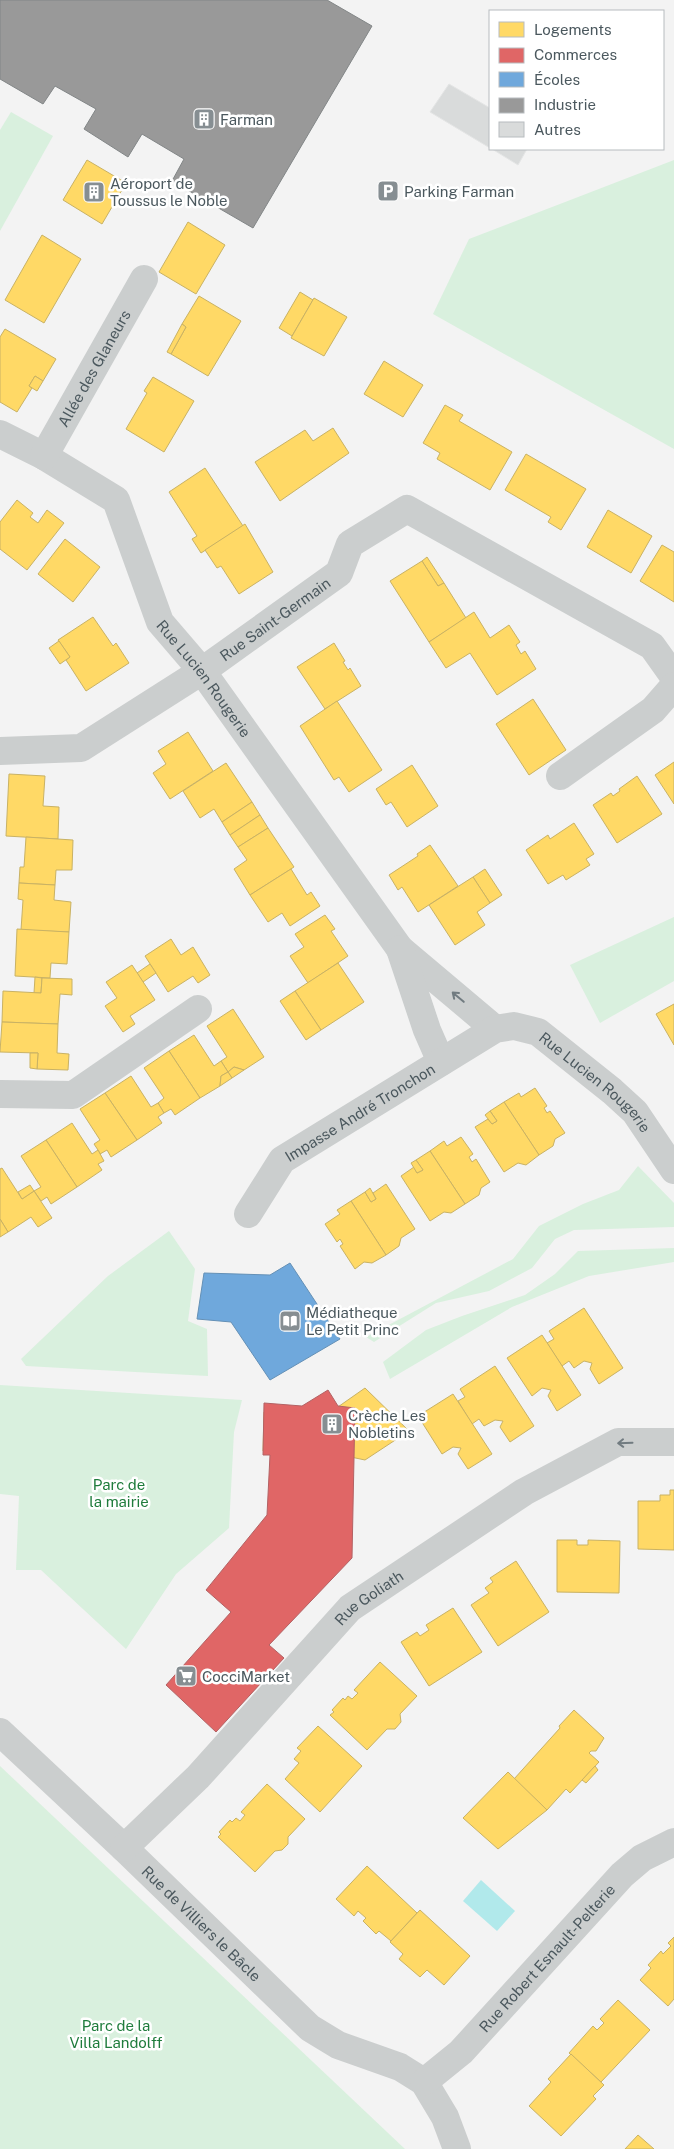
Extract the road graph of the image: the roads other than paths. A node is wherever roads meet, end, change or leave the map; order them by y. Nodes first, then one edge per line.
1 (144, 279) dead end
2 (0, 434) edge
3 (44, 456) junction
4 (202, 671) junction
5 (674, 677) edge
6 (674, 686) edge
7 (0, 750) edge
8 (560, 776) dead end
9 (400, 949) junction
10 (198, 1009) dead end
11 (495, 1029) junction
12 (440, 1062) junction
13 (0, 1094) edge
14 (674, 1170) edge
15 (248, 1214) dead end
16 (674, 1442) edge
17 (0, 1732) edge
18 (674, 1842) edge
19 (124, 1848) junction
20 (424, 2082) junction
21 (457, 2149) edge

1 - 3 street, Allée des Glaneurs
2 - 3 street, Rue Lucien Rougerie
3 - 4 street, Rue Lucien Rougerie
4 - 5 street, Rue Saint-Germain
4 - 7 street, Rue Saint-Germain
4 - 9 street, Rue Lucien Rougerie
6 - 8 street
11 -> 9 street, Rue Lucien Rougerie
9 - 12 street, Rue Lucien Rougerie
10 - 13 street
11 - 12 street, Rue Lucien Rougerie
11 - 14 street, Rue Lucien Rougerie
12 - 15 street, Impasse André Tronchon
16 -> 19 street, Rue Goliath
17 - 19 street, Rue de Villiers le Bâcle
18 - 20 street, Rue Robert Esnault-Pelterie
19 - 20 street, Rue de Villiers le Bâcle
20 - 21 street

